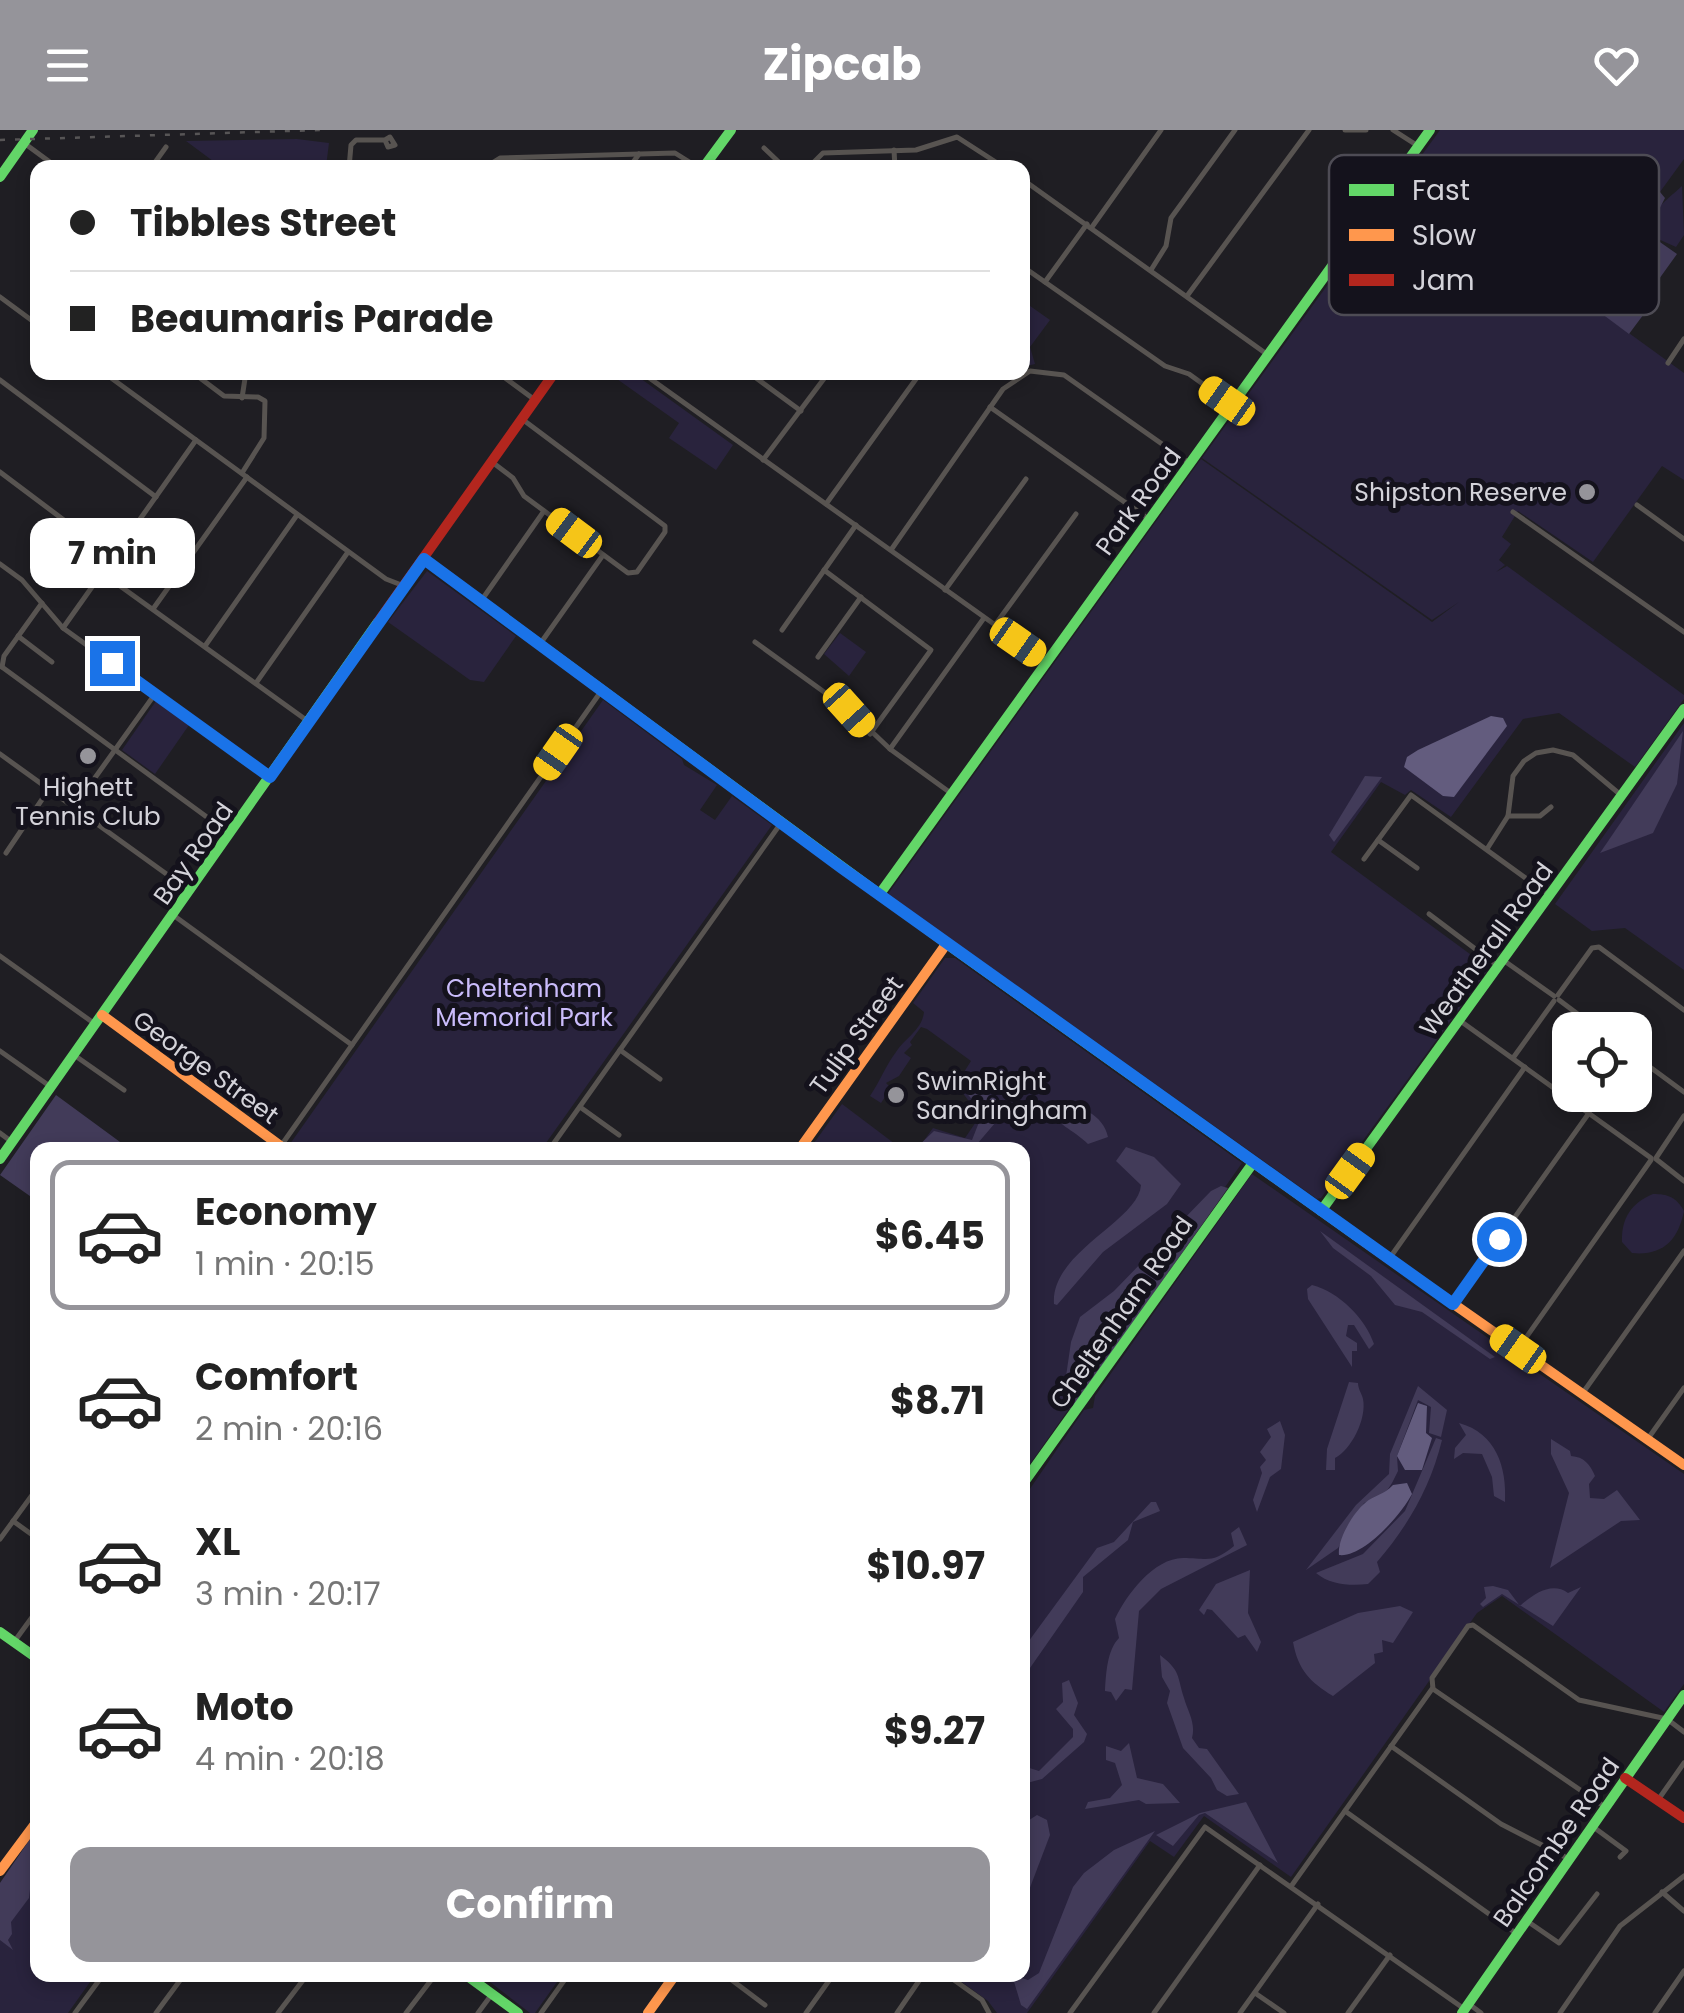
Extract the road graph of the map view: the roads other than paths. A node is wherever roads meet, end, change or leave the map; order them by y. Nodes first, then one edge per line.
1 (34, 130) edge
2 (731, 130) edge
3 (1162, 130) edge
4 (1235, 130) edge
5 (1309, 130) edge
6 (1345, 130) edge
7 (1366, 130) edge
8 (1393, 130) edge
9 (1430, 130) edge
10 (385, 140) dead end
11 (24, 143) junction
12 (166, 146) dead end
13 (1418, 146) junction
14 (764, 148) dead end
15 (894, 150) junction
16 (37, 152) junction
17 (639, 154) junction
18 (1412, 155) edge
19 (16, 156) junction
20 (565, 156) junction
21 (48, 160) edge
22 (156, 160) edge
23 (350, 160) edge
24 (495, 160) edge
25 (562, 160) edge
26 (635, 160) edge
27 (689, 160) edge
28 (707, 160) edge
29 (777, 160) edge
30 (816, 160) edge
31 (895, 160) edge
32 (995, 160) edge
33 (0, 177) edge
34 (1030, 185) edge
35 (1089, 226) junction
36 (1150, 270) junction
37 (1329, 270) edge
38 (1030, 272) edge
39 (1045, 282) junction
40 (1187, 296) junction
41 (0, 297) edge
42 (30, 319) edge
43 (1684, 339) edge
44 (1269, 354) junction
45 (1668, 363) dead end
46 (1030, 372) edge
47 (0, 380) edge
48 (114, 380) edge
49 (203, 380) edge
50 (245, 380) edge
51 (508, 380) edge
52 (550, 380) edge
53 (652, 380) edge
54 (759, 380) edge
55 (823, 380) edge
56 (915, 380) edge
57 (1013, 380) edge
58 (242, 398) junction
59 (536, 400) junction
60 (1232, 405) junction
61 (990, 407) junction
62 (802, 411) junction
63 (522, 419) junction
64 (196, 440) junction
65 (764, 461) junction
66 (492, 462) junction
67 (1190, 464) junction
68 (0, 472) edge
69 (244, 475) junction
70 (1026, 479) dead end
71 (156, 496) junction
72 (826, 504) junction
73 (1637, 505) dead end
74 (544, 511) junction
75 (1513, 512) dead end
76 (1076, 514) dead end
77 (297, 515) junction
78 (1150, 520) junction
79 (856, 525) junction
80 (1684, 539) edge
81 (891, 550) junction
82 (348, 552) junction
83 (603, 555) junction
84 (114, 556) junction
85 (424, 559) junction
86 (0, 564) edge
87 (824, 570) junction
88 (102, 573) junction
89 (945, 590) junction
90 (401, 591) junction
91 (861, 597) junction
92 (481, 601) junction
93 (42, 603) junction
94 (153, 609) junction
95 (984, 618) junction
96 (996, 626) junction
97 (63, 628) junction
98 (782, 630) dead end
99 (1684, 632) edge
100 (18, 636) junction
101 (755, 642) dead end
102 (540, 644) junction
103 (205, 646) junction
104 (2, 655) edge
105 (818, 657) dead end
106 (52, 662) dead end
107 (1047, 662) junction
108 (1, 669) edge
109 (256, 683) junction
110 (602, 690) junction
111 (155, 694) junction
112 (1684, 709) edge
113 (309, 722) junction
114 (870, 734) junction
115 (890, 750) junction
116 (114, 751) junction
117 (0, 754) edge
118 (270, 777) junction
119 (49, 789) junction
120 (952, 794) junction
121 (1622, 796) junction
122 (74, 807) junction
123 (1551, 807) dead end
124 (1508, 816) junction
125 (781, 823) junction
126 (230, 834) junction
127 (1378, 840) junction
128 (1487, 849) junction
129 (6, 853) dead end
130 (1364, 859) dead end
131 (1417, 868) dead end
132 (190, 891) junction
133 (879, 895) junction
134 (1550, 895) junction
135 (1429, 914) dead end
136 (173, 915) junction
137 (947, 944) junction
138 (0, 956) edge
139 (1500, 963) junction
140 (1556, 998) junction
141 (1684, 1010) edge
142 (1575, 1012) edge
143 (99, 1020) junction
144 (1460, 1020) junction
145 (352, 1045) junction
146 (620, 1050) junction
147 (0, 1051) edge
148 (74, 1055) junction
149 (1514, 1058) junction
150 (1525, 1067) junction
151 (1652, 1068) edge
152 (660, 1080) dead end
153 (1552, 1086) edge
154 (51, 1087) junction
155 (124, 1090) dead end
156 (1684, 1092) edge
157 (580, 1106) junction
158 (1589, 1112) joint
159 (1684, 1116) edge
160 (0, 1133) edge
161 (620, 1135) dead end
162 (12, 1142) junction
163 (272, 1142) edge
164 (287, 1142) edge
165 (554, 1142) edge
166 (805, 1142) edge
167 (0, 1159) edge
168 (1653, 1159) junction
169 (1252, 1162) junction
170 (1684, 1180) edge
171 (1320, 1211) junction
172 (1684, 1250) edge
173 (1389, 1259) junction
174 (1453, 1304) junction
175 (1518, 1349) junction
176 (1684, 1388) edge
177 (1582, 1394) junction
178 (1648, 1440) junction
179 (1684, 1464) edge
180 (1030, 1475) edge
181 (30, 1498) edge
182 (13, 1521) junction
183 (30, 1533) edge
184 (0, 1539) edge
185 (30, 1620) edge
186 (0, 1632) edge
187 (14, 1642) junction
188 (30, 1653) edge
189 (1432, 1689) junction
190 (1684, 1694) edge
191 (1665, 1721) junction
192 (1683, 1732) edge
193 (1390, 1746) junction
194 (1684, 1763) edge
195 (1626, 1776) junction
196 (1658, 1800) junction
197 (1605, 1807) junction
198 (1345, 1810) junction
199 (1684, 1818) edge
200 (1592, 1826) junction
201 (30, 1831) edge
202 (1634, 1846) dead end
203 (1569, 1859) junction
204 (1261, 1864) junction
205 (0, 1871) edge
206 (1684, 1876) edge
207 (1292, 1886) junction
208 (1662, 1892) junction
209 (1597, 1894) dead end
210 (1318, 1904) junction
211 (1684, 1911) edge
212 (1526, 1921) junction
213 (1518, 1934) junction
214 (1390, 1955) junction
215 (1684, 1972) edge
216 (98, 1982) edge
217 (179, 1982) edge
218 (302, 1982) edge
219 (430, 1982) edge
220 (476, 1982) edge
221 (563, 1982) edge
222 (671, 1982) edge
223 (735, 1982) edge
224 (828, 1982) edge
225 (919, 1982) edge
226 (957, 1982) edge
227 (1255, 1992) junction
228 (492, 1994) junction
229 (766, 2005) dead end
230 (1466, 2008) edge
231 (653, 2011) edge
232 (986, 2012) edge
233 (75, 2013) edge
234 (156, 2013) edge
235 (278, 2013) edge
236 (406, 2013) edge
237 (478, 2013) edge
238 (518, 2013) edge
239 (541, 2013) edge
240 (806, 2013) edge
241 (897, 2013) edge
242 (1070, 2013) edge
243 (1154, 2013) edge
244 (1240, 2013) edge
245 (1284, 2013) edge
246 (1348, 2013) edge
247 (1482, 2013) edge
248 (1560, 2013) edge
249 (1655, 2013) edge

1 - 11 street
2 - 28 street
3 - 35 street
4 - 36 street
5 - 40 street
6 - 7 street
8 - 13 street
9 - 13 street, Park Road
10 - 23 street
11 - 16 street
11 - 19 street
12 - 22 street
13 - 18 street, Park Road
14 - 29 street
15 - 30 street
15 - 31 street
15 - 32 street
16 - 19 street
16 - 21 street
17 - 20 street
17 - 26 street
17 - 27 street
19 - 33 street
20 - 24 street
20 - 25 street
34 - 35 street
35 - 36 street
35 - 39 street
36 - 40 street
37 - 44 street, Park Road
38 - 39 street
39 - 60 street
40 - 44 street
41 - 42 street
43 - 45 street
44 - 60 street, Park Road
46 - 67 street
47 - 71 street
48 - 64 street
49 - 58 street
50 - 58 street
51 - 59 street
52 - 59 street, Bay Road
53 - 65 street
54 - 62 street
55 - 62 street
56 - 72 street
57 - 61 street
58 - 69 street
59 - 63 street, Bay Road
60 - 67 street, Park Road
61 - 78 street
61 - 81 street
62 - 65 street
63 - 66 street, Bay Road
63 - 83 street
64 - 69 street
64 - 71 street
65 - 72 street
66 - 74 street
66 - 85 street, Bay Road
67 - 78 street, Park Road
68 - 84 street
69 - 77 street
69 - 94 street
70 - 89 street
71 - 84 street
72 - 79 street
73 - 80 street
74 - 83 street
74 - 92 street
75 - 99 street
76 - 96 street
77 - 82 street
77 - 103 street
78 - 107 street, Park Road
79 - 81 street
79 - 87 street
81 - 89 street
82 - 90 street
82 - 109 street
83 - 102 street
84 - 88 street
85 - 90 street, Bay Road
85 - 92 street
86 - 93 street
87 - 91 street
87 - 98 street
88 - 94 street
88 - 97 street
89 - 95 street
90 - 113 street, Bay Road
91 - 105 street
91 - 114 street
92 - 102 street
93 - 97 street
93 - 100 street
94 - 103 street
95 - 96 street
95 - 115 street
96 - 107 street
97 - 111 street
100 - 104 street
100 - 106 street
101 - 114 street
102 - 110 street
103 - 109 street
104 - 108 street
107 - 120 street, Park Road
108 - 116 street
109 - 113 street
110 - 125 street
110 - 145 street
111 - 116 street
111 - 118 street
112 - 121 street, Weatherall Road
113 - 118 street, Bay Road
114 - 115 street
115 - 120 street
116 - 122 street
116 - 126 street
117 - 119 street
118 - 126 street, Bay Road
119 - 122 street
119 - 129 street
120 - 133 street, Park Road
121 - 124 street
121 - 134 street, Weatherall Road
122 - 132 street
123 - 124 street
124 - 128 street
125 - 133 street
125 - 146 street
126 - 132 street, Bay Road
127 - 128 street
127 - 130 street
127 - 131 street
128 - 134 street
132 - 136 street, Bay Road
133 - 137 street
134 - 139 street, Weatherall Road
135 - 139 street
136 - 143 street, Bay Road
136 - 145 street
137 - 166 street, Tulip Street
137 - 169 street
138 - 143 street
139 - 140 street
139 - 144 street, Weatherall Road
140 - 141 street
140 - 142 street
140 - 149 street
143 - 148 street, Bay Road
143 - 163 street, George Street
144 - 149 street
144 - 171 street, Weatherall Road
145 - 164 street
146 - 152 street
146 - 157 street
147 - 154 street
148 - 154 street, Bay Road
148 - 155 street
149 - 150 street
150 - 153 street
150 - 173 street
151 - 156 street
154 - 162 street, Bay Road
157 - 161 street
157 - 165 street
158 - 168 street
158 - 174 street
159 - 168 street
160 - 162 street
162 - 167 street, Bay Road
168 - 170 street
168 - 175 street
169 - 171 street
169 - 180 street, Cheltenham Road
171 - 173 street
172 - 177 street
173 - 174 street
174 - 175 street
175 - 177 street
176 - 178 street
177 - 178 street
178 - 179 street
181 - 182 street
182 - 183 street
182 - 184 street
185 - 187 street
186 - 187 street
187 - 188 street
189 - 191 street
189 - 193 street
189 - 197 street
190 - 191 street, Balcombe Road
191 - 192 street
191 - 195 street, Balcombe Road
193 - 198 street
193 - 203 street
194 - 196 street
195 - 196 street
195 - 197 street, Balcombe Road
196 - 199 street
197 - 200 street, Balcombe Road
198 - 207 street
198 - 213 street
200 - 202 street
200 - 203 street, Balcombe Road
201 - 205 street
203 - 212 street, Balcombe Road
204 - 207 street
204 - 242 street
204 - 243 street
206 - 208 street
207 - 210 street
208 - 211 street
208 - 248 street
209 - 212 street
210 - 214 street
210 - 227 street
212 - 213 street, Balcombe Road
213 - 230 street, Balcombe Road
214 - 230 street
214 - 246 street
215 - 249 street
216 - 233 street
217 - 234 street
218 - 235 street
219 - 236 street
220 - 228 street
221 - 239 street
222 - 231 street
223 - 229 street
224 - 240 street
225 - 241 street
226 - 232 street
227 - 244 street
227 - 245 street
228 - 237 street
228 - 238 street
230 - 247 street

